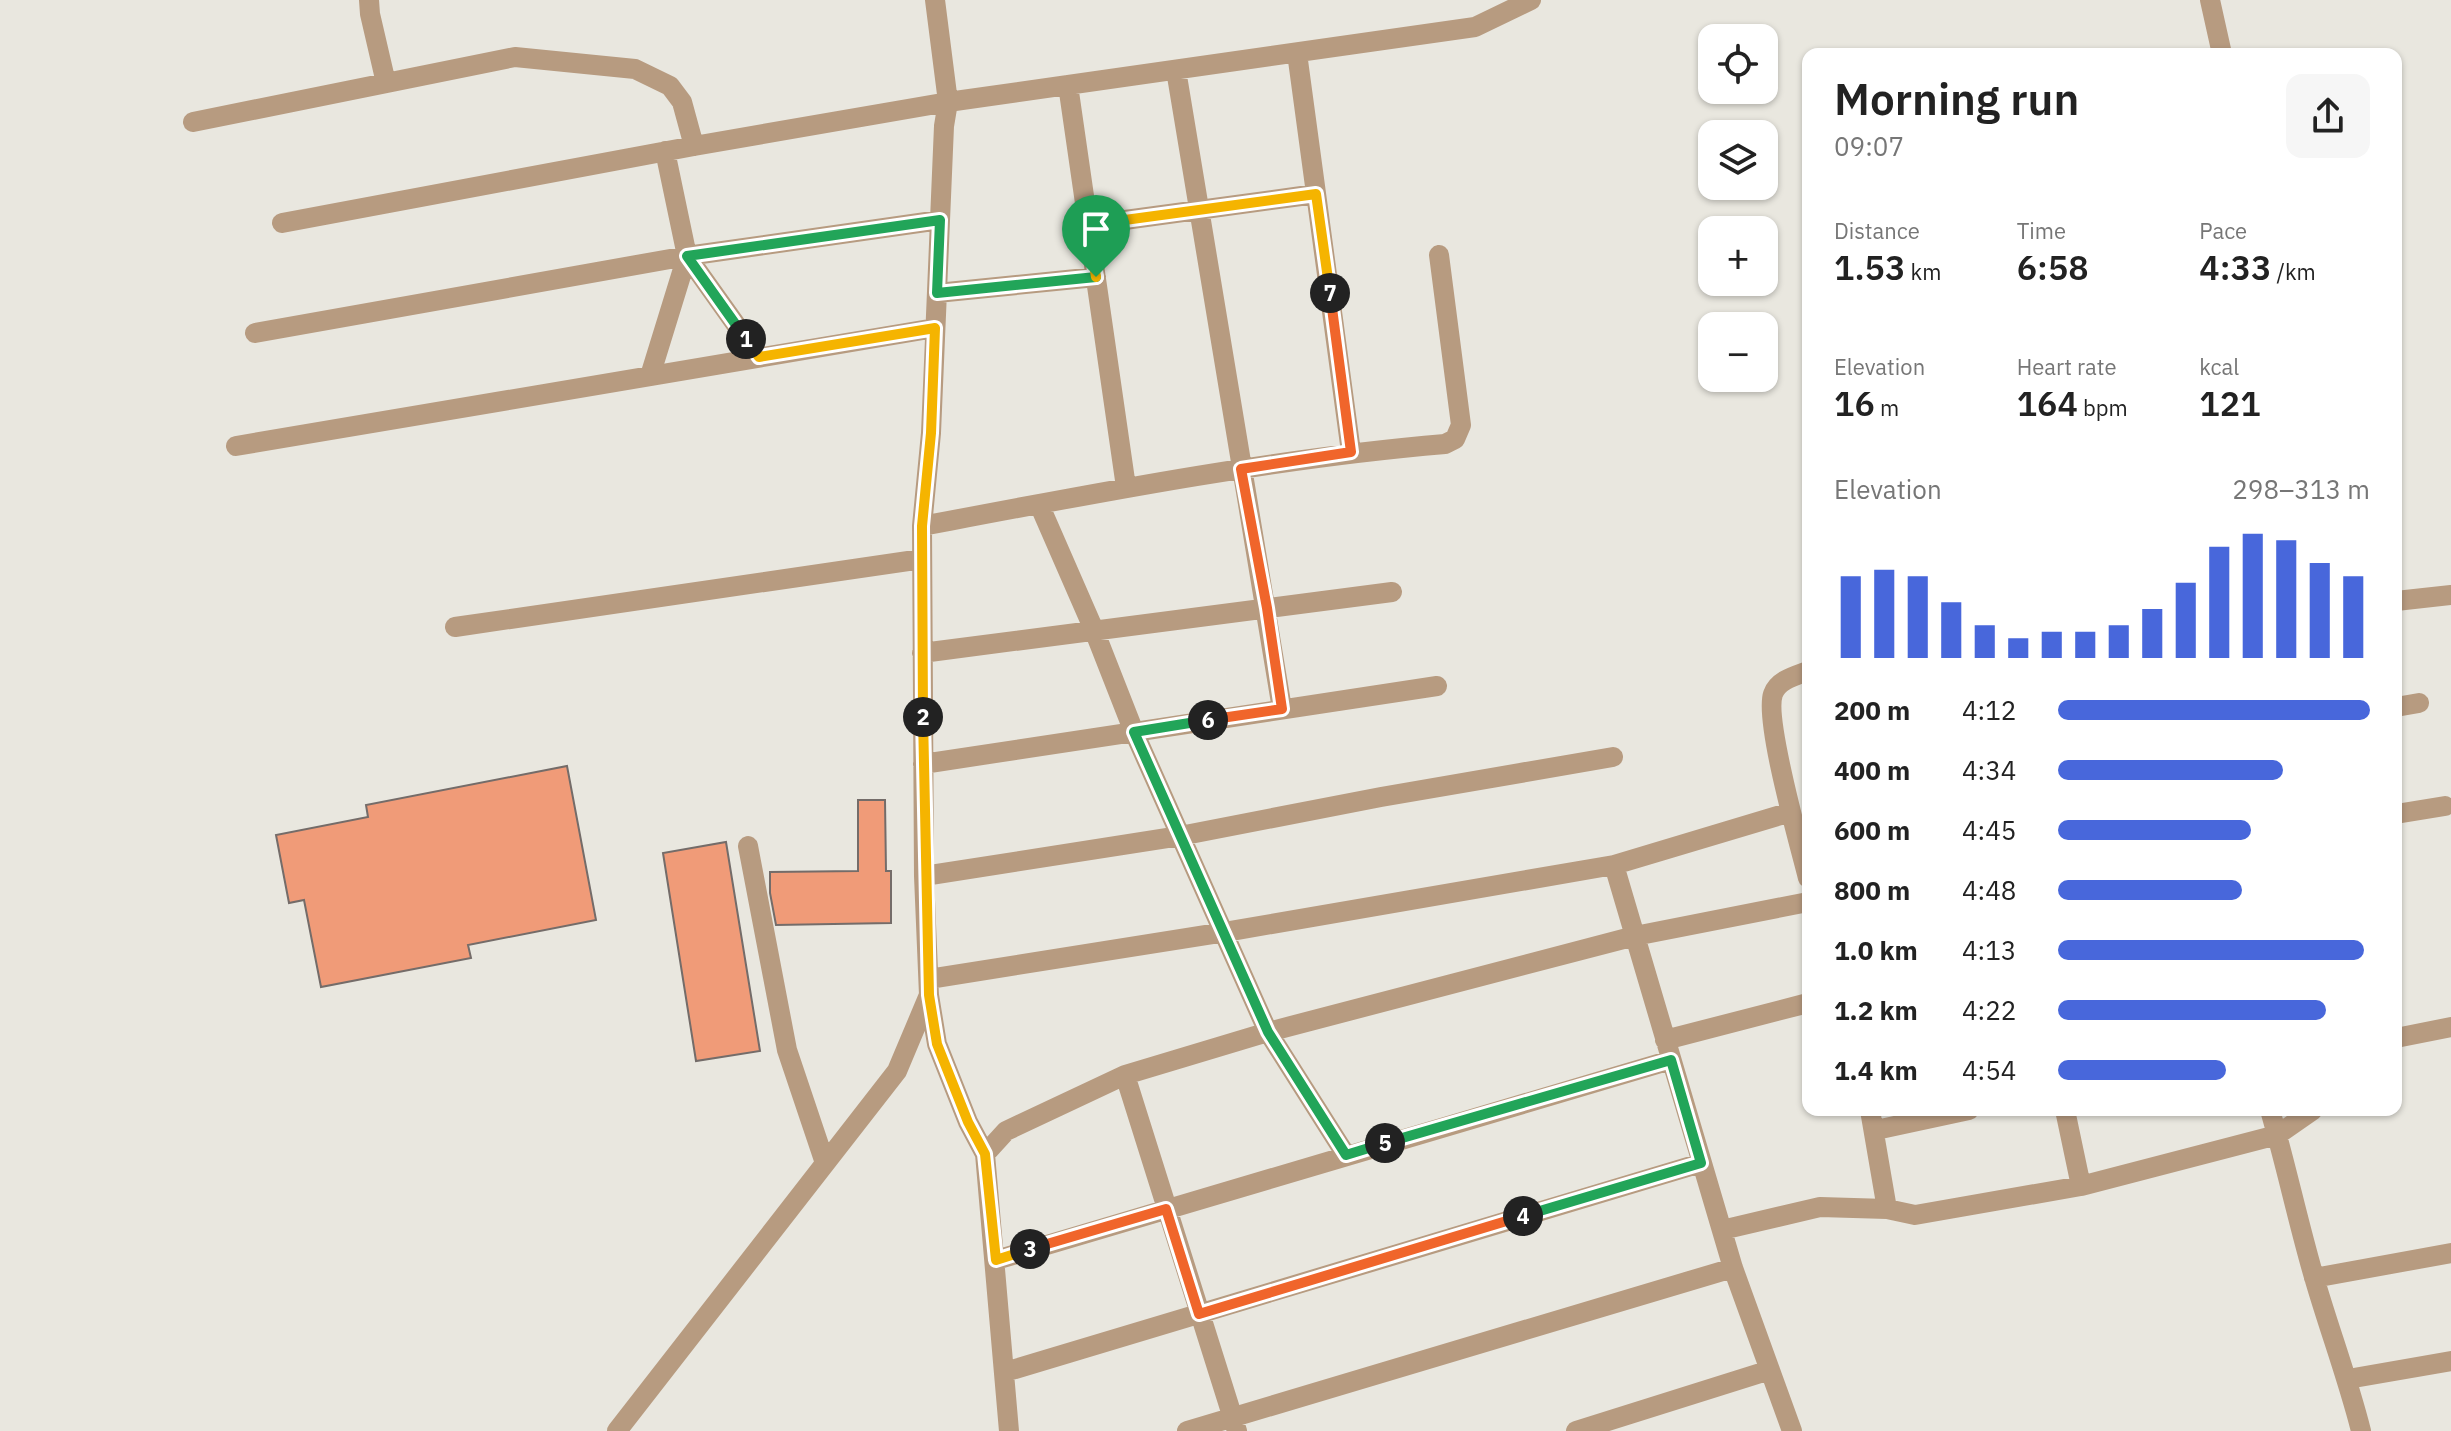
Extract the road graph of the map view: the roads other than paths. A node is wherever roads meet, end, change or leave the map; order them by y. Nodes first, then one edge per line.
1 (369, 0) edge
2 (935, 0) edge
3 (1531, 0) edge
4 (2210, 0) edge
5 (2221, 48) edge
6 (1297, 53) junction
7 (1176, 70) junction
8 (386, 83) junction
9 (1068, 85) junction
10 (948, 102) junction
11 (193, 122) dead end
12 (694, 146) junction
13 (665, 151) junction
14 (1316, 194) junction
15 (1198, 211) junction
16 (940, 220) junction
17 (282, 223) dead end
18 (1088, 225) junction
19 (1439, 255) dead end
20 (687, 256) junction
21 (1096, 277) junction
22 (937, 293) junction
23 (935, 328) junction
24 (255, 333) dead end
25 (759, 357) junction
26 (650, 376) junction
27 (236, 446) dead end
28 (1351, 452) junction
29 (1241, 469) junction
30 (1126, 487) junction
31 (1039, 504) junction
32 (922, 526) junction
33 (922, 559) junction
34 (1392, 592) dead end
35 (2451, 595) edge
36 (2402, 600) edge
37 (1267, 608) junction
38 (455, 627) dead end
39 (1094, 630) junction
40 (922, 653) junction
41 (1802, 673) edge
42 (1437, 686) dead end
43 (2419, 703) dead end
44 (2402, 706) edge
45 (1282, 709) junction
46 (1134, 732) junction
47 (1613, 757) dead end
48 (923, 764) junction
49 (2445, 806) dead end
50 (1791, 812) junction
51 (2402, 813) edge
52 (1180, 836) junction
53 (748, 846) dead end
54 (1802, 855) edge
55 (1614, 865) junction
56 (924, 876) junction
57 (1802, 903) edge
58 (1225, 932) junction
59 (1635, 936) junction
60 (929, 987) junction
61 (1802, 1005) edge
62 (2451, 1027) edge
63 (2426, 1031) junction
64 (1268, 1032) junction
65 (2402, 1037) edge
66 (2402, 1048) edge
67 (1668, 1050) junction
68 (1125, 1075) junction
69 (1911, 1116) edge
70 (2066, 1116) edge
71 (2272, 1116) edge
72 (2304, 1116) edge
73 (1873, 1120) edge
74 (2277, 1135) junction
75 (985, 1154) junction
76 (1346, 1155) junction
77 (825, 1163) junction
78 (1701, 1163) junction
79 (2081, 1186) junction
80 (1166, 1209) junction
81 (1887, 1209) junction
82 (1722, 1230) junction
83 (2451, 1253) edge
84 (996, 1260) junction
85 (1733, 1268) junction
86 (2314, 1278) junction
87 (1199, 1314) junction
88 (2451, 1361) edge
89 (1770, 1370) junction
90 (1005, 1372) junction
91 (2348, 1379) junction
92 (1235, 1424) edge
93 (617, 1431) edge
94 (1009, 1431) edge
95 (1187, 1431) edge
96 (1576, 1431) edge
97 (1792, 1431) edge
98 (2361, 1431) edge

1 - 8 street
2 - 10 street
3 - 6 street
4 - 5 street
6 - 7 street
6 - 14 street
7 - 9 street
7 - 15 street
8 - 11 street
8 - 12 street
9 - 10 street
9 - 18 street
10 - 12 street
10 - 16 street
12 - 13 street
13 - 17 street
13 - 20 street
14 - 15 street
14 - 28 street
15 - 18 street
15 - 29 street
16 - 20 street
16 - 22 street
18 - 21 street
19 - 28 street
20 - 24 street
20 - 25 street
20 - 26 street
21 - 22 street
21 - 30 street
22 - 23 street
23 - 25 street
23 - 32 street
25 - 26 street
26 - 27 street
28 - 29 street
29 - 30 street
29 - 37 street
30 - 31 street
31 - 32 street
31 - 39 street
32 - 33 street
33 - 38 street
33 - 40 street
34 - 37 street
35 - 36 street
37 - 39 street
37 - 45 street
39 - 40 street
39 - 46 street
40 - 48 street
41 - 50 street
42 - 45 street
43 - 44 street
45 - 46 street
46 - 48 street
46 - 52 street
47 - 52 street
48 - 56 street
49 - 51 street
50 - 54 street
50 - 55 street
52 - 56 street
52 - 58 street
53 - 77 street
55 - 58 street
55 - 59 street
56 - 60 street
57 - 59 street
58 - 60 street
58 - 64 street
59 - 64 street
59 - 67 street
60 - 75 street
60 - 77 street
61 - 67 street
62 - 63 street
63 - 65 street
63 - 66 street
64 - 68 street
64 - 76 street
67 - 76 street
67 - 78 street
68 - 75 street
68 - 80 street
69 - 73 street
70 - 79 street
71 - 74 street
72 - 74 street
73 - 81 street
74 - 79 street
74 - 86 street
75 - 84 street
76 - 80 street
77 - 93 street
78 - 82 street
78 - 87 street
79 - 81 street
80 - 84 street
80 - 87 street
81 - 82 street
82 - 85 street
83 - 86 street
84 - 90 street
85 - 89 street
85 - 92 street
86 - 91 street
87 - 90 street
87 - 92 street
88 - 91 street
89 - 96 street
89 - 97 street
90 - 94 street
91 - 98 street
92 - 95 street

